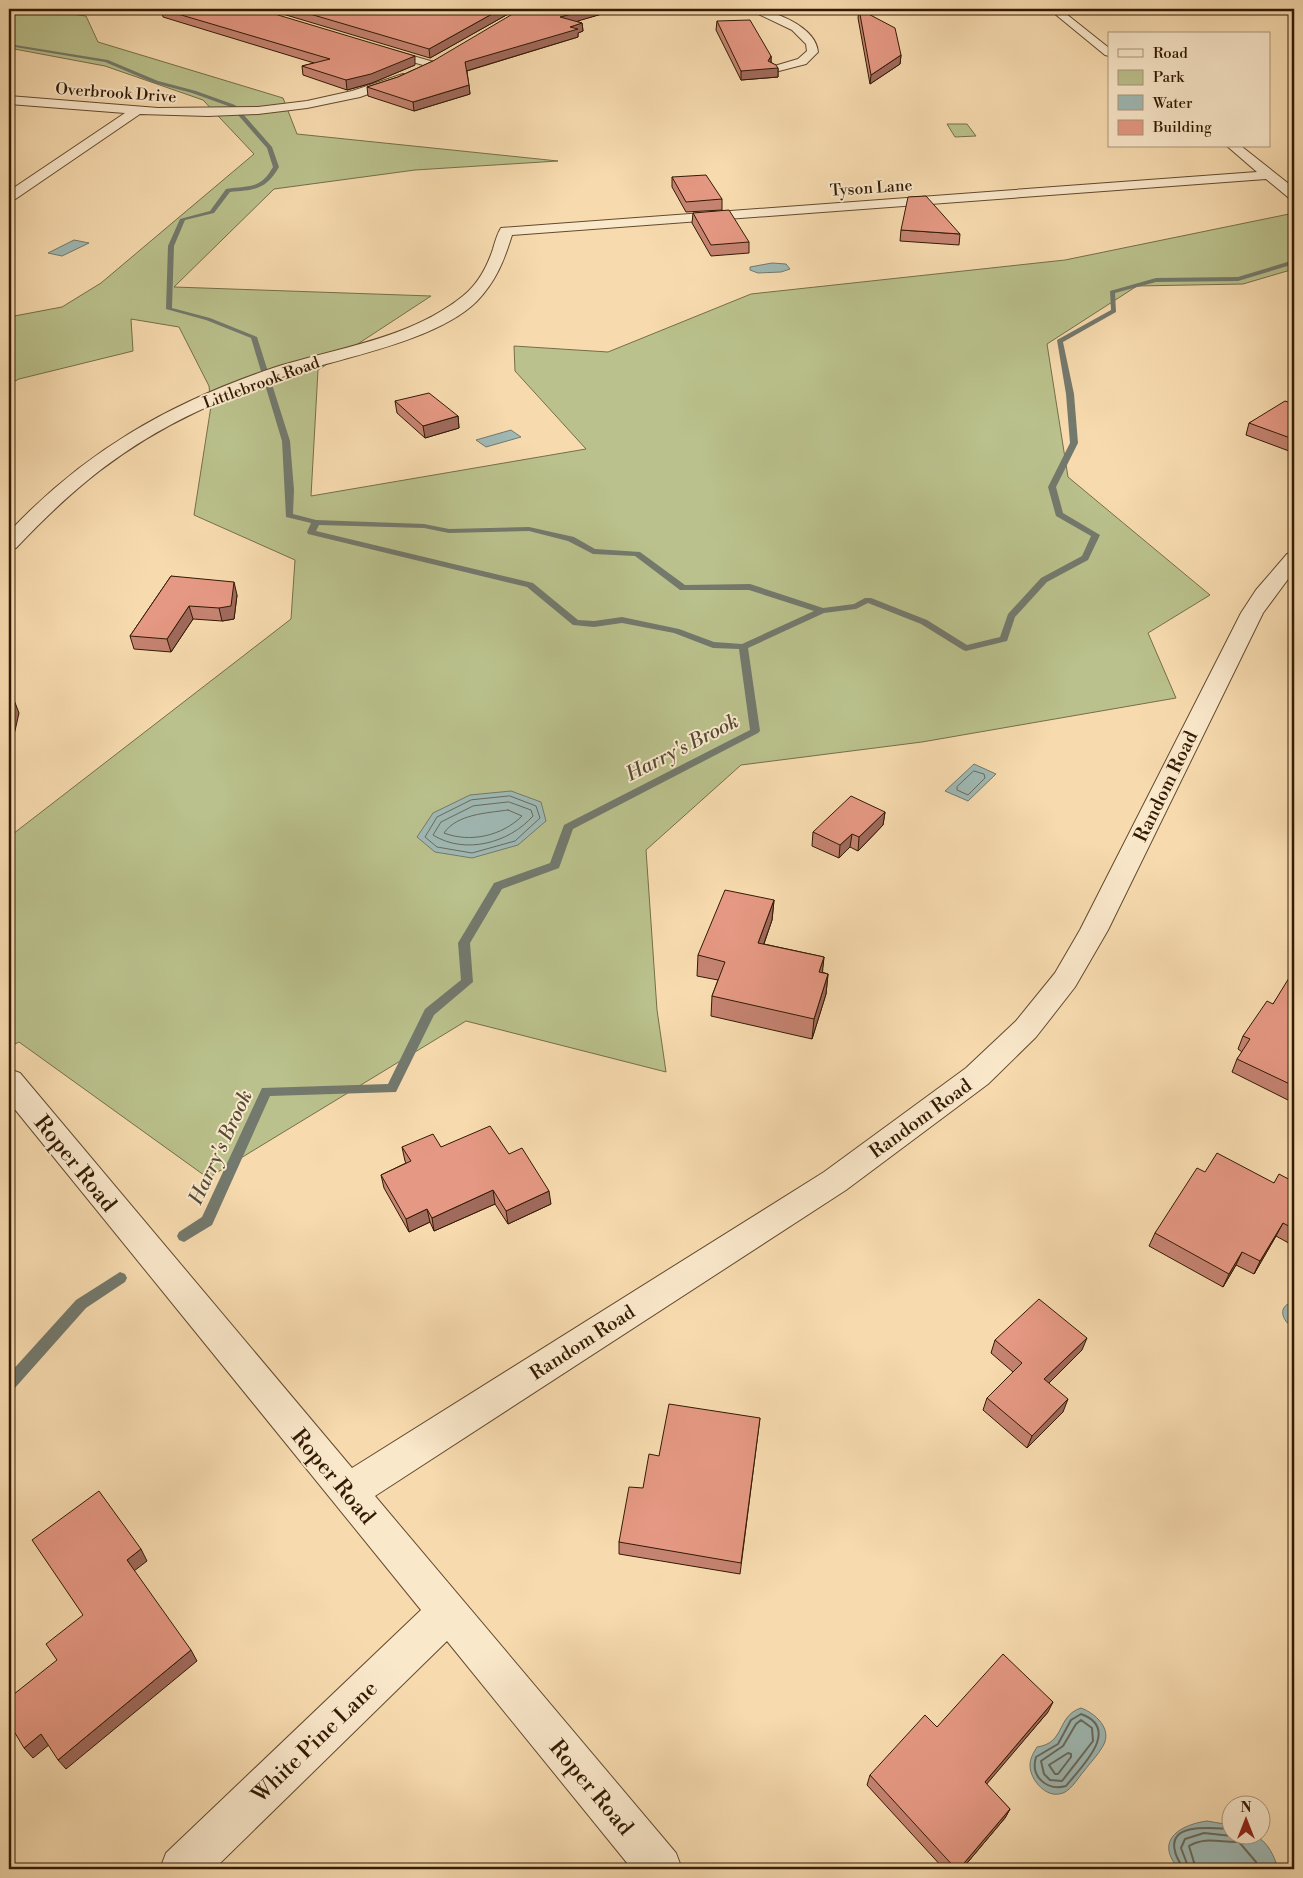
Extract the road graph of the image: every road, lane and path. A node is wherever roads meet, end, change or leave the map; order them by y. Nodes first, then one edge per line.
1 (754, 9) edge
2 (1054, 9) edge
3 (368, 45) edge
4 (1108, 51) edge
5 (774, 68) edge
6 (9, 100) edge
7 (136, 111) junction
8 (1235, 148) edge
9 (1269, 175) junction
10 (1294, 194) edge
11 (9, 197) edge
12 (506, 231) joint
13 (9, 544) edge
14 (1294, 558) edge
15 (9, 1081) edge
16 (348, 1492) junction
17 (447, 1613) junction
18 (182, 1869) edge
19 (660, 1869) edge

1 - 5 street
2 - 4 street
3 - 7 street, Overbrook Drive
6 - 7 street, Overbrook Drive
7 - 11 street
8 - 9 street
9 - 10 street
9 - 12 street, Tyson Lane
12 - 13 street, Littlebrook Road
14 - 16 street, Random Road
15 - 16 street, Roper Road
16 - 17 street, Roper Road
17 - 18 street, White Pine Lane
17 - 19 street, Roper Road

